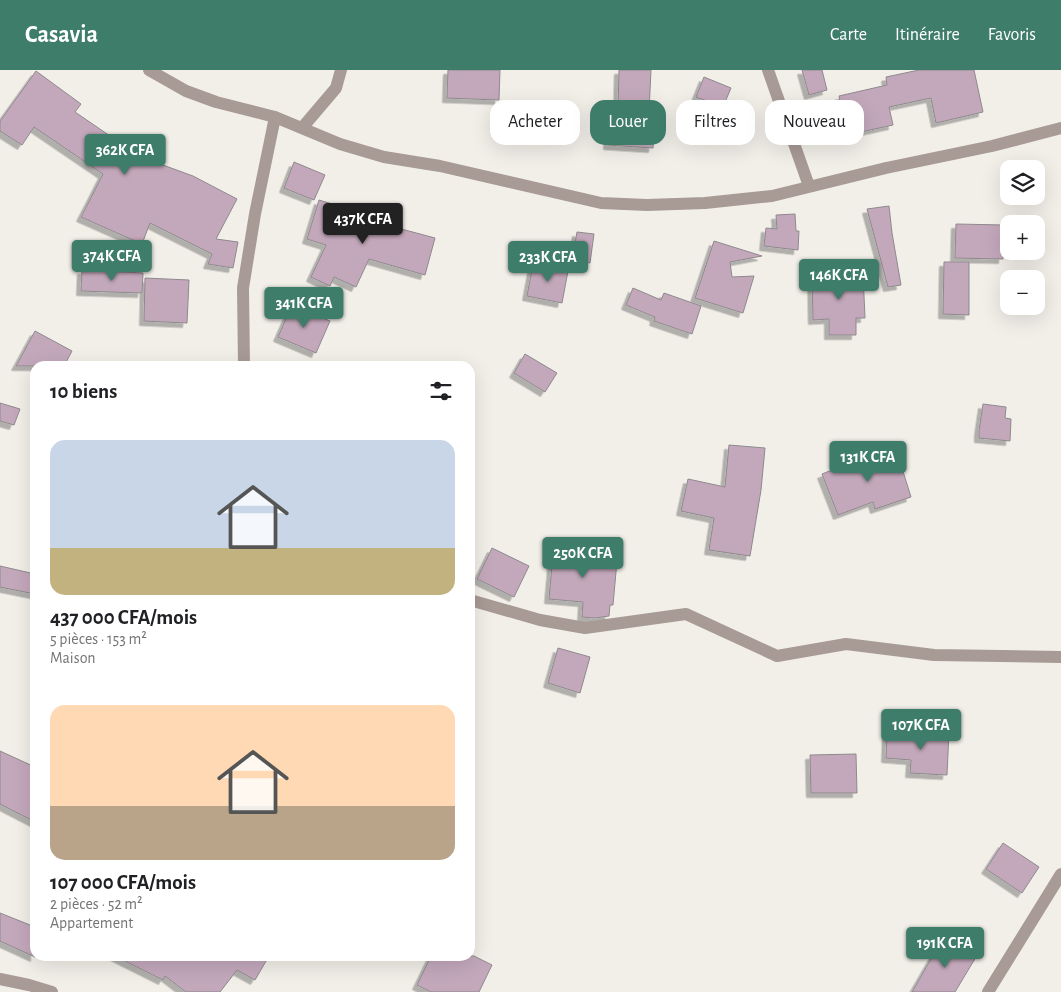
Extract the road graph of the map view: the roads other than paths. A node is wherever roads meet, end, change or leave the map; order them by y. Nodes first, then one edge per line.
1 (149, 70) edge
2 (341, 70) edge
3 (768, 70) edge
4 (276, 117) junction
5 (302, 128) junction
6 (1061, 128) edge
7 (809, 186) junction
8 (244, 361) edge
9 (475, 601) edge
10 (1061, 657) edge
11 (1061, 874) edge
12 (0, 979) edge
13 (52, 992) edge
14 (988, 992) edge

1 - 4 street
2 - 5 street
3 - 7 street
4 - 5 street
4 - 8 street
5 - 7 street
6 - 7 street
9 - 10 street
11 - 14 street
12 - 13 street

